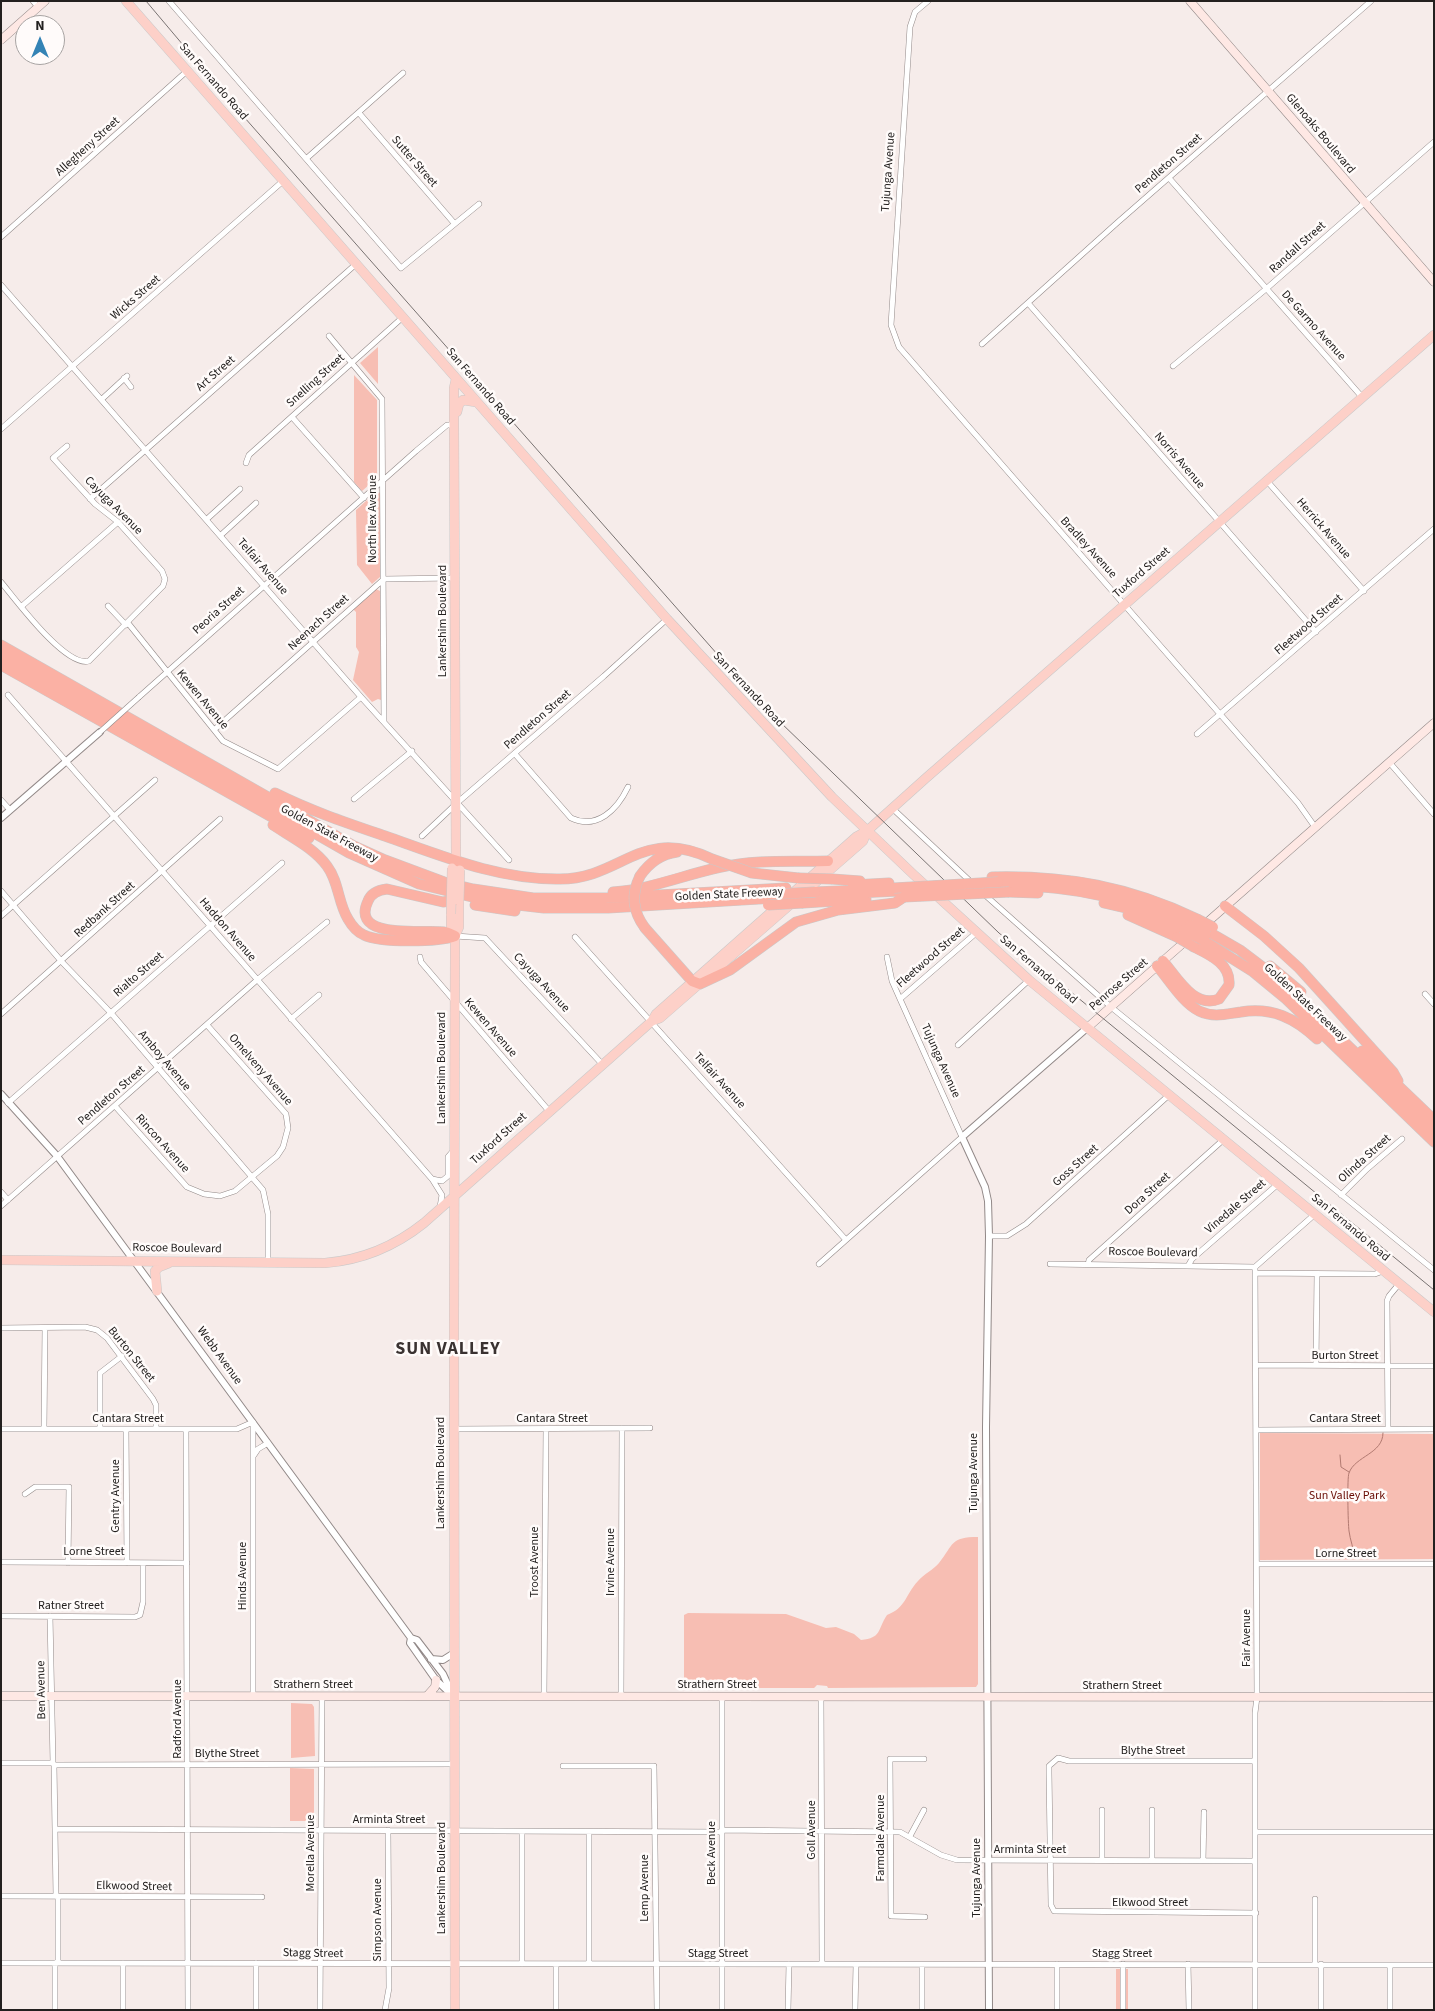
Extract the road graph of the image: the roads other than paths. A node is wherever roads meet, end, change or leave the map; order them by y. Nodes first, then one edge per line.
1 (45, 1) edge
2 (126, 1) edge
3 (169, 1) edge
4 (928, 1) edge
5 (1190, 1) edge
6 (1371, 1) edge
7 (36, 4) edge
8 (1, 40) edge
9 (187, 71) junction
10 (403, 73) dead end
11 (1269, 92) junction
12 (359, 113) junction
13 (1434, 142) edge
14 (307, 158) junction
15 (1169, 178) junction
16 (283, 181) junction
17 (1364, 203) junction
18 (479, 204) dead end
19 (454, 224) junction
20 (1, 237) edge
21 (356, 264) junction
22 (1434, 282) edge
23 (1, 284) edge
24 (1266, 289) junction
25 (1028, 303) junction
26 (403, 317) junction
27 (891, 325) joint
28 (1434, 335) edge
29 (329, 336) dead end
30 (982, 344) dead end
31 (352, 363) junction
32 (73, 366) junction
33 (1173, 366) dead end
34 (456, 379) junction
35 (131, 387) dead end
36 (1362, 398) junction
37 (102, 399) junction
38 (476, 402) junction
39 (292, 417) junction
40 (454, 424) junction
41 (1, 429) edge
42 (67, 446) dead end
43 (146, 449) junction
44 (246, 463) dead end
45 (384, 481) junction
46 (1268, 481) junction
47 (237, 489) dead end
48 (364, 498) junction
49 (90, 499) junction
50 (256, 503) dead end
51 (207, 519) junction
52 (118, 522) junction
53 (1220, 522) junction
54 (1434, 529) edge
55 (221, 535) junction
56 (455, 578) junction
57 (384, 579) junction
58 (1, 582) edge
59 (265, 584) junction
60 (1364, 591) junction
61 (1125, 604) junction
62 (22, 606) junction
63 (108, 606) dead end
64 (667, 619) junction
65 (127, 624) junction
66 (1316, 632) junction
67 (314, 641) junction
68 (1, 645) edge
69 (1, 653) edge
70 (1, 665) edge
71 (167, 673) junction
72 (8, 695) dead end
73 (361, 697) junction
74 (1221, 715) junction
75 (384, 721) junction
76 (1434, 723) edge
77 (214, 729) junction
78 (100, 732) joint
79 (1197, 734) dead end
80 (412, 751) junction
81 (515, 754) junction
82 (66, 762) junction
83 (1389, 762) junction
84 (155, 780) dead end
85 (242, 781) junction
86 (628, 787) dead end
87 (354, 799) dead end
88 (1, 800) edge
89 (241, 801) junction
90 (457, 803) junction
91 (892, 808) junction
92 (10, 810) junction
93 (1434, 814) edge
94 (114, 817) junction
95 (1, 818) edge
96 (220, 819) dead end
97 (1315, 827) junction
98 (867, 831) junction
99 (422, 836) dead end
100 (712, 859) junction
101 (509, 860) dead end
102 (828, 861) junction
103 (282, 863) dead end
104 (456, 867) junction
105 (162, 872) junction
106 (1000, 884) junction
107 (892, 889) junction
108 (1, 891) edge
109 (502, 894) junction
110 (813, 894) junction
111 (777, 896) junction
112 (455, 900) junction
113 (14, 904) junction
114 (1225, 906) junction
115 (1, 916) edge
116 (327, 922) dead end
117 (210, 926) junction
118 (1188, 927) junction
119 (976, 933) junction
120 (455, 936) junction
121 (575, 936) dead end
122 (1205, 936) junction
123 (732, 946) junction
124 (420, 956) dead end
125 (887, 957) dead end
126 (62, 962) junction
127 (725, 962) junction
128 (1160, 964) junction
129 (257, 980) junction
130 (1029, 980) junction
131 (696, 982) junction
132 (1425, 994) dead end
133 (319, 995) dead end
134 (900, 999) junction
135 (455, 1003) junction
136 (1434, 1004) edge
137 (1111, 1007) junction
138 (111, 1013) junction
139 (1, 1014) edge
140 (292, 1019) junction
141 (652, 1021) junction
142 (207, 1025) junction
143 (1087, 1028) junction
144 (958, 1045) dead end
145 (603, 1065) junction
146 (158, 1069) junction
147 (1380, 1090) junction
148 (1403, 1091) junction
149 (1, 1094) edge
150 (1169, 1095) junction
151 (8, 1103) junction
152 (115, 1106) junction
153 (549, 1111) junction
154 (1434, 1120) edge
155 (1434, 1127) edge
156 (1434, 1132) edge
157 (962, 1137) junction
158 (1402, 1139) dead end
159 (1223, 1140) junction
160 (1434, 1142) edge
161 (454, 1150) junction
162 (57, 1156) junction
163 (252, 1178) junction
164 (432, 1179) junction
165 (1278, 1184) junction
166 (1, 1192) edge
167 (1341, 1194) junction
168 (454, 1195) junction
169 (8, 1200) junction
170 (1, 1206) edge
171 (438, 1210) junction
172 (1314, 1214) junction
173 (989, 1236) junction
174 (846, 1240) junction
175 (1, 1260) edge
176 (353, 1260) joint
177 (135, 1261) junction
178 (174, 1261) junction
179 (268, 1262) junction
180 (818, 1264) dead end
181 (1050, 1264) dead end
182 (1088, 1265) junction
183 (1188, 1266) junction
184 (1255, 1270) junction
185 (1434, 1270) edge
186 (1383, 1271) junction
187 (1317, 1274) junction
188 (1399, 1284) junction
189 (157, 1291) junction
190 (1434, 1312) edge
191 (1, 1328) edge
192 (45, 1328) junction
193 (122, 1356) junction
194 (1256, 1365) junction
195 (1316, 1365) junction
196 (1387, 1366) junction
197 (1434, 1366) edge
198 (253, 1422) junction
199 (44, 1428) junction
200 (622, 1428) junction
201 (650, 1428) dead end
202 (1, 1429) edge
203 (100, 1429) junction
204 (126, 1429) junction
205 (156, 1429) junction
206 (186, 1429) junction
207 (454, 1429) junction
208 (546, 1429) junction
209 (1388, 1429) junction
210 (1434, 1429) edge
211 (1257, 1430) junction
212 (268, 1443) junction
213 (253, 1455) junction
214 (25, 1494) dead end
215 (1, 1562) edge
216 (68, 1562) junction
217 (127, 1562) junction
218 (143, 1562) junction
219 (187, 1563) junction
220 (1257, 1564) junction
221 (1434, 1564) edge
222 (1, 1616) edge
223 (50, 1616) junction
224 (411, 1638) junction
225 (454, 1653) junction
226 (431, 1659) junction
227 (436, 1680) junction
228 (1, 1696) edge
229 (52, 1696) junction
230 (188, 1696) junction
231 (253, 1696) junction
232 (322, 1696) junction
233 (427, 1696) junction
234 (454, 1696) junction
235 (544, 1696) junction
236 (621, 1696) junction
237 (722, 1696) junction
238 (821, 1696) junction
239 (986, 1697) junction
240 (1257, 1697) junction
241 (1434, 1697) edge
242 (924, 1759) dead end
243 (1255, 1761) junction
244 (1, 1763) edge
245 (54, 1764) junction
246 (188, 1764) junction
247 (321, 1764) junction
248 (454, 1764) junction
249 (563, 1766) dead end
250 (924, 1810) dead end
251 (1102, 1810) dead end
252 (1152, 1810) dead end
253 (1204, 1812) dead end
254 (55, 1829) junction
255 (188, 1830) junction
256 (322, 1830) junction
257 (388, 1830) junction
258 (454, 1830) junction
259 (722, 1831) junction
260 (822, 1831) junction
261 (892, 1831) junction
262 (522, 1832) junction
263 (589, 1832) junction
264 (655, 1832) junction
265 (1255, 1832) junction
266 (1434, 1832) edge
267 (910, 1836) junction
268 (989, 1860) junction
269 (1052, 1860) junction
270 (1102, 1860) junction
271 (1152, 1860) junction
272 (1203, 1860) junction
273 (1255, 1861) junction
274 (3, 1896) edge
275 (57, 1896) junction
276 (262, 1897) dead end
277 (188, 1898) junction
278 (1315, 1899) dead end
279 (1256, 1913) junction
280 (925, 1917) dead end
281 (1, 1963) edge
282 (57, 1963) junction
283 (123, 1963) junction
284 (188, 1963) junction
285 (256, 1963) junction
286 (320, 1964) junction
287 (388, 1964) junction
288 (455, 1964) junction
289 (522, 1964) junction
290 (556, 1964) junction
291 (589, 1964) junction
292 (656, 1964) junction
293 (722, 1964) junction
294 (789, 1964) junction
295 (822, 1964) junction
296 (856, 1964) junction
297 (988, 1964) junction
298 (1057, 1964) junction
299 (1123, 1964) junction
300 (1188, 1964) junction
301 (1254, 1964) junction
302 (1318, 1964) junction
303 (922, 1965) junction
304 (1390, 1965) junction
305 (1434, 1965) edge
306 (55, 2010) edge
307 (123, 2010) edge
308 (188, 2010) edge
309 (256, 2010) edge
310 (320, 2010) edge
311 (385, 2010) edge
312 (455, 2010) edge
313 (556, 2010) edge
314 (657, 2010) edge
315 (722, 2010) edge
316 (788, 2010) edge
317 (855, 2010) edge
318 (922, 2010) edge
319 (989, 2010) edge
320 (1057, 2010) edge
321 (1123, 2010) edge
322 (1189, 2010) edge
323 (1255, 2010) edge
324 (1321, 2010) edge
325 (1390, 2010) edge

1 - 7 main road
2 - 9 main road, San Fernando Road
3 - 14 street, San Fernando Road
4 - 27 street, Tujunga Avenue
5 - 11 main road, Glenoaks Boulevard
6 - 11 street, Pendleton Street
7 - 8 main road
9 - 16 main road, San Fernando Road
9 - 20 street, Allegheny Street
10 - 12 street
11 - 15 street, Pendleton Street
11 - 17 main road, Glenoaks Boulevard
12 - 14 street
12 - 19 street, Sutter Street
13 - 17 street, Randall Street
14 - 19 street, San Fernando Road
15 - 24 street, De Garmo Avenue
15 - 25 street, Pendleton Street
16 - 21 main road, San Fernando Road
16 - 32 street, Wicks Street
17 - 22 main road, Glenoaks Boulevard
17 - 24 street, Randall Street
18 - 19 street
21 - 26 main road, San Fernando Road
21 - 43 street, Art Street
23 - 32 street, Telfair Avenue
24 - 33 street, Randall Street
24 - 36 street, De Garmo Avenue
25 - 30 street, Pendleton Street
25 - 53 street, Norris Avenue
26 - 31 street, Snelling Street
26 - 34 main road, San Fernando Road
27 - 61 street, Bradley Avenue
28 - 36 main road, Tuxford Street
29 - 31 street, North Ilex Avenue
31 - 39 street, Snelling Street
31 - 45 street, North Ilex Avenue
32 - 37 street, Telfair Avenue
32 - 41 street, Wicks Street
34 - 38 main road, San Fernando Road
34 - 40 main road, Lankershim Boulevard
35 - 37 street
36 - 46 main road, Tuxford Street
37 - 43 street, Telfair Avenue
38 - 40 main road
38 - 64 main road, San Fernando Road
39 - 44 street, Snelling Street
39 - 48 street
40 - 45 street, Peoria Street
40 - 56 main road, Lankershim Boulevard
42 - 49 street, Cayuga Avenue
43 - 49 street, Art Street
43 - 51 street, Telfair Avenue
45 - 48 street, Peoria Street
45 - 57 street, North Ilex Avenue
46 - 53 main road, Tuxford Street
46 - 60 street, Herrick Avenue
47 - 51 street
48 - 59 street, Peoria Street
49 - 52 street, Cayuga Avenue
50 - 55 street
51 - 55 street, Telfair Avenue
52 - 62 street
52 - 65 street, Cayuga Avenue
53 - 61 main road, Tuxford Street
53 - 66 street, Norris Avenue
54 - 60 street, Fleetwood Street
55 - 59 street, Telfair Avenue
56 - 57 street
56 - 90 main road, Lankershim Boulevard
57 - 67 street, Neenach Street
57 - 75 street, North Ilex Avenue
58 - 62 street
59 - 67 street, Telfair Avenue
59 - 71 street, Peoria Street
60 - 66 street, Fleetwood Street
61 - 74 street, Bradley Avenue
61 - 91 main road, Tuxford Street
62 - 65 street
63 - 65 street, Kewen Avenue
64 - 81 street, Pendleton Street
64 - 98 main road, San Fernando Road
65 - 71 street, Kewen Avenue
66 - 74 street, Fleetwood Street
67 - 73 street, Telfair Avenue
67 - 77 street, Neenach Street
68 - 85 highway, Golden State Freeway
69 - 111 highway
70 - 89 highway, Golden State Freeway
71 - 77 street, Kewen Avenue
71 - 78 street, Peoria Street, bridge
72 - 82 street, Haddon Avenue
73 - 75 street, Telfair Avenue
73 - 77 street, Kewen Avenue
74 - 79 street, Fleetwood Street
74 - 97 street, Bradley Avenue
75 - 80 street, Telfair Avenue
76 - 83 main road, Penrose Street
78 - 82 street, Peoria Street
80 - 87 street
80 - 90 street, Telfair Avenue
81 - 86 street
81 - 90 street, Pendleton Street
82 - 92 street, Peoria Street
82 - 94 street, Haddon Avenue
83 - 93 street
83 - 97 main road, Penrose Street
84 - 94 street
85 - 104 highway
85 - 109 highway, Golden State Freeway
88 - 92 street
89 - 112 highway, Golden State Freeway
89 - 120 highway
90 - 99 street, Pendleton Street
90 - 101 street, Telfair Avenue
90 - 104 main road, Lankershim Boulevard
91 - 98 main road, Tuxford Street
91 - 137 street, San Fernando Road
92 - 95 street, Peoria Street
94 - 105 street, Haddon Avenue
94 - 113 street
96 - 105 street, Redbank Street
97 - 114 main road, Penrose Street
98 - 102 main road, Tuxford Street
98 - 119 main road, San Fernando Road
98 - 127 main road, Tuxford Street
100 - 104 highway
100 - 107 highway, bridge
100 - 131 highway, bridge
102 - 109 highway
102 - 123 main road, Tuxford Street
103 - 117 street, Rialto Street
104 - 120 main road, Lankershim Boulevard, bridge
105 - 117 street, Haddon Avenue
105 - 126 street, Redbank Street
106 - 107 highway, Golden State Freeway, bridge
106 - 107 highway, Golden State Freeway
106 - 118 highway, Golden State Freeway
106 - 118 highway, Golden State Freeway
107 - 110 highway, Golden State Freeway
107 - 110 highway, Golden State Freeway
107 - 110 highway
107 - 131 highway
108 - 113 street, Amboy Avenue
109 - 111 highway, Golden State Freeway
110 - 111 highway, Golden State Freeway, bridge
110 - 111 highway, Golden State Freeway
111 - 112 highway, Golden State Freeway
112 - 120 highway
113 - 115 street
113 - 126 street, Amboy Avenue
114 - 128 main road, Penrose Street
114 - 148 highway
116 - 129 street, Pendleton Street
117 - 129 street, Haddon Avenue
117 - 138 street, Rialto Street
118 - 122 highway, Golden State Freeway, bridge
118 - 122 highway, Golden State Freeway, bridge
119 - 130 main road, San Fernando Road
119 - 134 street, Fleetwood Street
120 - 135 main road, Lankershim Boulevard
120 - 145 street, Cayuga Avenue
121 - 141 street, Telfair Avenue
122 - 128 highway
122 - 147 highway, Golden State Freeway
122 - 148 highway, Golden State Freeway
122 - 155 highway
122 - 156 highway
123 - 127 main road
123 - 131 main road, Tuxford Street
124 - 135 street, Kewen Avenue
125 - 134 street, Tujunga Avenue
126 - 138 street, Amboy Avenue
126 - 139 street, Redbank Street
127 - 131 main road, Tuxford Street
128 - 137 main road, Penrose Street
128 - 147 highway
129 - 140 street, Haddon Avenue
129 - 142 street, Pendleton Street
130 - 143 main road, San Fernando Road
130 - 144 street
131 - 141 main road, Tuxford Street
132 - 136 street
133 - 140 street
134 - 157 street, Tujunga Avenue
135 - 153 street, Kewen Avenue
135 - 161 main road, Lankershim Boulevard
137 - 143 main road, Penrose Street
137 - 167 street, San Fernando Road
138 - 146 street, Amboy Avenue
138 - 151 street, Rialto Street
140 - 164 street, Haddon Avenue
141 - 145 main road, Tuxford Street
141 - 174 street, Telfair Avenue
142 - 146 street, Pendleton Street
142 - 163 street, Omelveny Avenue
143 - 150 main road, San Fernando Road
143 - 157 street, Penrose Street
145 - 153 main road, Tuxford Street
146 - 152 street, Pendleton Street
146 - 163 street, Amboy Avenue
147 - 160 highway, Golden State Freeway
148 - 154 highway, Golden State Freeway
149 - 151 street, Webb Avenue
150 - 159 main road, San Fernando Road
150 - 173 street, Goss Street
151 - 162 street, Webb Avenue
152 - 162 street, Pendleton Street
152 - 163 street, Rincon Avenue
153 - 168 main road, Tuxford Street
157 - 173 street, Tujunga Avenue
157 - 174 street, Penrose Street
158 - 167 street, Olinda Street
159 - 165 main road, San Fernando Road
159 - 182 street, Dora Street
161 - 164 street
161 - 168 main road, Lankershim Boulevard
162 - 169 street, Pendleton Street
162 - 177 street, Webb Avenue
163 - 179 street, Amboy Avenue
164 - 171 street, Haddon Avenue
165 - 172 main road, San Fernando Road
165 - 183 street, Vinedale Street
166 - 169 street
167 - 185 street, San Fernando Road
168 - 171 main road, Tuxford Street
168 - 207 main road, Lankershim Boulevard
169 - 170 street, Pendleton Street
171 - 176 main road, Tuxford Street
172 - 184 street
172 - 186 main road, San Fernando Road
173 - 239 street, Tujunga Avenue
174 - 180 street, Penrose Street
175 - 177 main road, Roscoe Boulevard
176 - 179 main road, Roscoe Boulevard
177 - 178 main road, Roscoe Boulevard
177 - 189 street, Webb Avenue
178 - 179 main road, Roscoe Boulevard
178 - 189 main road
181 - 182 street, Roscoe Boulevard
182 - 183 street, Roscoe Boulevard
183 - 184 street, Roscoe Boulevard
184 - 187 street, Roscoe Boulevard
184 - 194 street, Fair Avenue
186 - 187 street, Roscoe Boulevard
186 - 188 main road, San Fernando Road
187 - 195 street
188 - 190 main road, San Fernando Road
188 - 196 street
189 - 198 street, Webb Avenue
191 - 192 street, Burton Street
192 - 193 street, Burton Street
192 - 199 street
193 - 203 street
193 - 205 street, Burton Street
194 - 195 street, Burton Street
194 - 211 street, Fair Avenue
195 - 196 street, Burton Street
196 - 197 street, Burton Street
196 - 209 street
198 - 206 street, Cantara Street
198 - 212 street, Webb Avenue
198 - 213 street, Hinds Avenue
199 - 202 street, Cantara Street
199 - 203 street, Cantara Street
200 - 201 street, Cantara Street
200 - 208 street, Cantara Street
200 - 236 street, Irvine Avenue
203 - 204 street, Cantara Street
204 - 205 street, Cantara Street
204 - 217 street, Gentry Avenue
205 - 206 street, Cantara Street
206 - 219 street, Radford Avenue
207 - 208 street, Cantara Street
207 - 225 main road, Lankershim Boulevard
208 - 235 street, Troost Avenue
209 - 210 street, Cantara Street
209 - 211 street, Cantara Street
211 - 220 street, Fair Avenue
212 - 213 street
212 - 224 street, Webb Avenue
213 - 231 street, Hinds Avenue
214 - 216 street
215 - 216 street, Lorne Street
216 - 217 street, Lorne Street
217 - 218 street, Lorne Street
218 - 219 street, Lorne Street
218 - 223 street, Ratner Street
219 - 230 street, Radford Avenue
220 - 221 street, Lorne Street
220 - 240 street, Fair Avenue
222 - 223 street, Ratner Street
223 - 229 street, Ben Avenue
224 - 226 street, Webb Avenue
224 - 227 street, Webb Avenue
225 - 226 street
225 - 234 main road, Lankershim Boulevard
226 - 234 street, Webb Avenue
227 - 233 main road
227 - 234 street, Webb Avenue
228 - 229 main road, Strathern Street
229 - 230 main road, Strathern Street
229 - 245 street, Ben Avenue
230 - 231 main road, Strathern Street
230 - 246 street, Radford Avenue
231 - 232 main road, Strathern Street
232 - 233 main road, Strathern Street
232 - 247 street, Morella Avenue
233 - 234 main road, Strathern Street
234 - 235 main road, Strathern Street
234 - 248 main road, Lankershim Boulevard
235 - 236 main road, Strathern Street
236 - 237 main road, Strathern Street
237 - 238 main road, Strathern Street
237 - 259 street, Beck Avenue
238 - 239 main road, Strathern Street
238 - 260 street, Goll Avenue
239 - 240 main road, Strathern Street
239 - 268 street, Tujunga Avenue
240 - 241 main road, Strathern Street
240 - 243 street, Fair Avenue
242 - 261 street, Farmdale Avenue
243 - 265 street, Fair Avenue
243 - 269 street, Blythe Street
244 - 245 street, Blythe Street
245 - 246 street, Blythe Street
245 - 254 street, Ben Avenue
246 - 247 street, Blythe Street
246 - 255 street, Radford Avenue
247 - 248 street, Blythe Street
247 - 256 street, Morella Avenue
248 - 258 main road, Lankershim Boulevard
249 - 264 street, Lemp Avenue
250 - 267 street
251 - 270 street
252 - 271 street
253 - 272 street
254 - 255 street, Arminta Street
254 - 275 street, Ben Avenue
255 - 256 street, Arminta Street
255 - 277 street, Radford Avenue
256 - 257 street, Arminta Street
256 - 286 street, Morella Avenue
257 - 258 street, Arminta Street
257 - 287 street, Simpson Avenue
258 - 262 street, Arminta Street
258 - 288 main road, Lankershim Boulevard
259 - 260 street, Arminta Street
259 - 264 street, Arminta Street
259 - 293 street, Beck Avenue
260 - 261 street, Arminta Street
260 - 295 street, Goll Avenue
261 - 267 street, Arminta Street
261 - 280 street, Farmdale Avenue
262 - 263 street, Arminta Street
262 - 289 street
263 - 264 street, Arminta Street
263 - 291 street
264 - 292 street, Lemp Avenue
265 - 266 street
265 - 273 street, Fair Avenue
267 - 268 street, Arminta Street
268 - 269 street, Arminta Street
268 - 297 street, Tujunga Avenue
269 - 270 street, Arminta Street
269 - 279 street, Elkwood Street
270 - 271 street, Arminta Street
271 - 272 street, Arminta Street
272 - 273 street, Arminta Street
273 - 279 street, Fair Avenue
274 - 275 street, Elkwood Street
275 - 277 street, Elkwood Street
275 - 282 street, Ben Avenue
276 - 277 street, Elkwood Street
277 - 284 street, Radford Avenue
278 - 302 street
279 - 301 street, Fair Avenue
281 - 282 street, Stagg Street
282 - 283 street, Stagg Street
282 - 306 street, Ben Avenue
283 - 284 street, Stagg Street
283 - 307 street
284 - 285 street, Stagg Street
284 - 308 street, Radford Avenue
285 - 286 street, Stagg Street
285 - 309 street
286 - 287 street, Stagg Street
286 - 310 street, Morella Avenue
287 - 288 street, Stagg Street
287 - 311 street, Simpson Avenue
288 - 289 street, Stagg Street
288 - 312 main road, Lankershim Boulevard
289 - 290 street, Stagg Street
290 - 291 street, Stagg Street
290 - 313 street
291 - 292 street, Stagg Street
292 - 293 street, Stagg Street
292 - 314 street, Lemp Avenue
293 - 294 street, Stagg Street
293 - 315 street, Beck Avenue
294 - 295 street, Stagg Street
294 - 316 street
295 - 296 street, Stagg Street
296 - 303 street, Stagg Street
296 - 317 street
297 - 298 street, Stagg Street
297 - 303 street, Stagg Street
297 - 319 street, Tujunga Avenue
298 - 299 street, Stagg Street
298 - 320 street
299 - 300 street, Stagg Street
299 - 321 street
300 - 301 street, Stagg Street
300 - 322 street
301 - 302 street, Stagg Street
301 - 323 street, Fair Avenue
302 - 304 street, Stagg Street
302 - 324 street
303 - 318 street
304 - 305 street, Stagg Street
304 - 325 street

